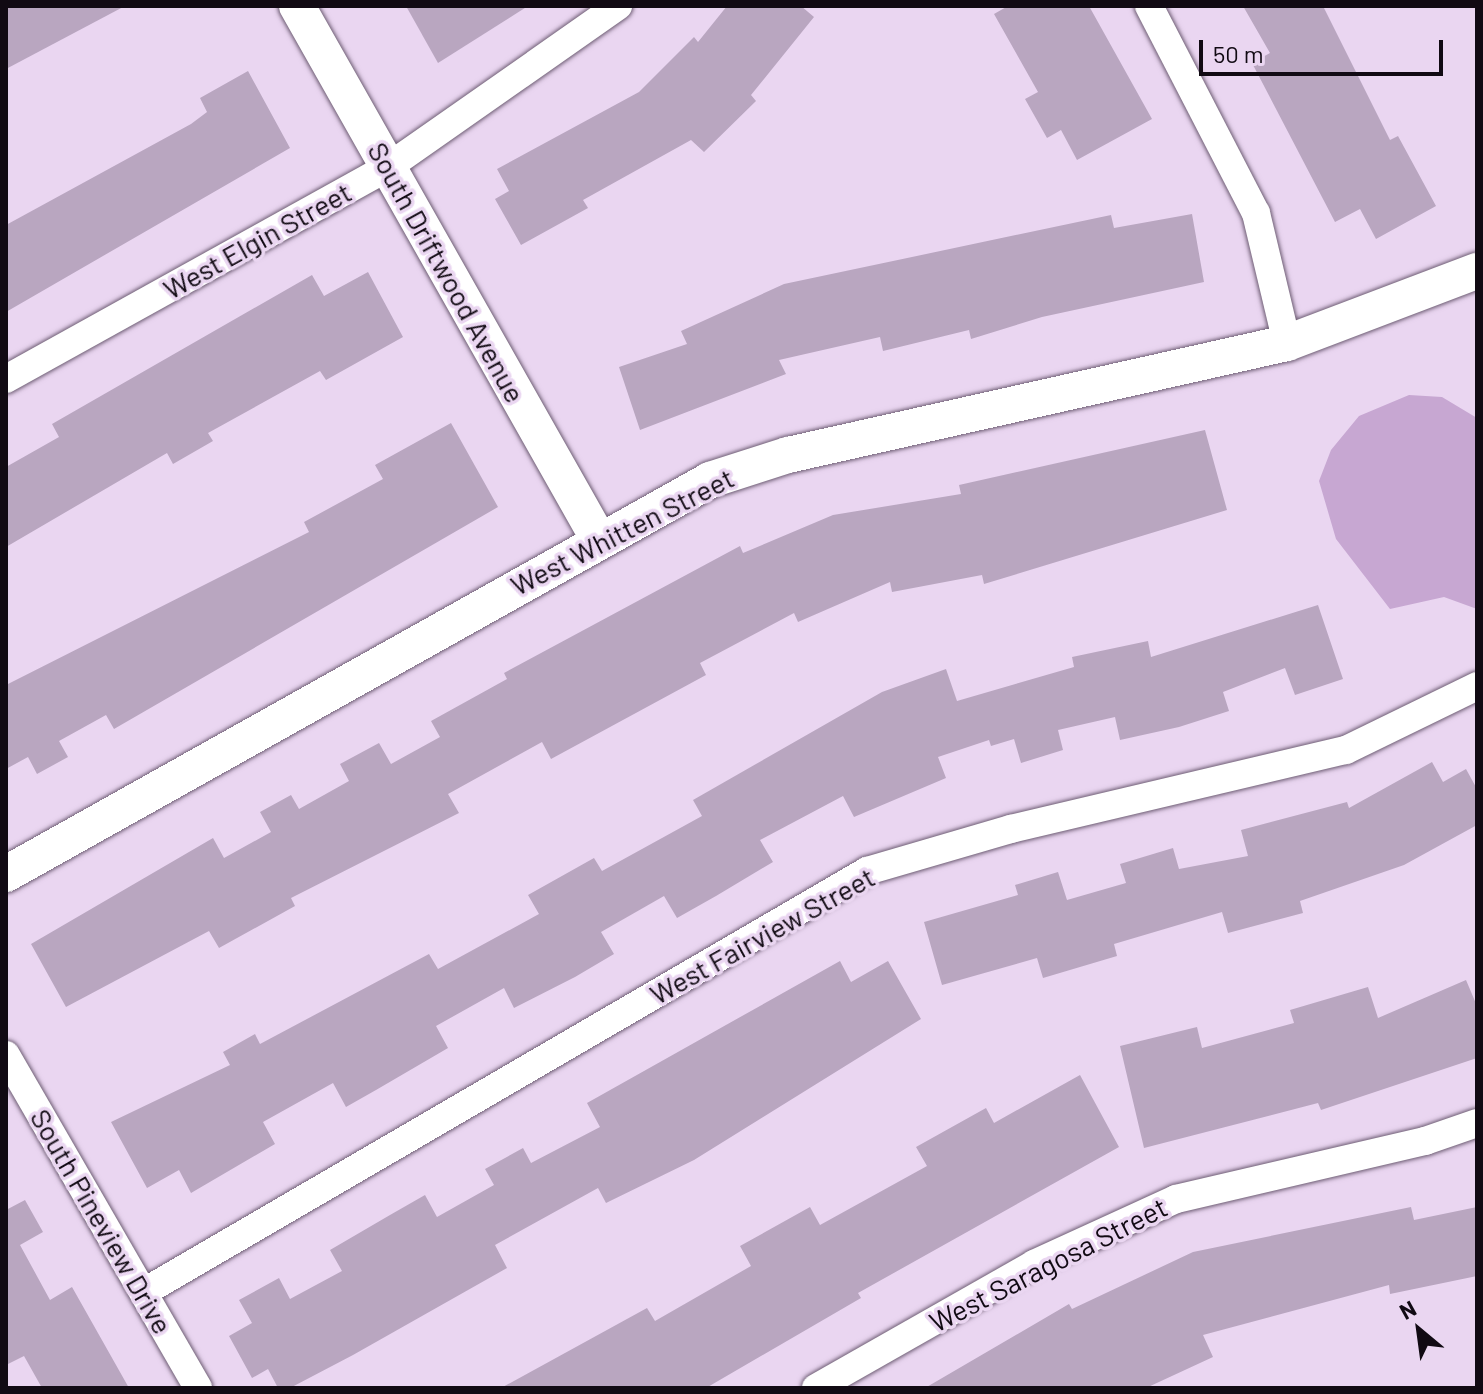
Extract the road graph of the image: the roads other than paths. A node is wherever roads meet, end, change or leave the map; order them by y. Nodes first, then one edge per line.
1 (297, 6) edge
2 (618, 6) edge
3 (1149, 6) edge
4 (388, 167) junction
5 (1477, 271) edge
6 (1287, 343) junction
7 (6, 379) edge
8 (598, 538) junction
9 (1477, 686) edge
10 (6, 874) edge
11 (6, 1055) edge
12 (1477, 1123) edge
13 (144, 1292) junction
14 (198, 1388) edge
15 (816, 1388) edge

1 - 4 street, South Driftwood Avenue
2 - 4 street, West Elgin Street
3 - 6 street
4 - 7 street, West Elgin Street
4 - 8 street, South Driftwood Avenue
5 - 6 street, West Whitten Street
6 - 8 street, West Whitten Street
8 - 10 street, West Whitten Street
9 - 13 street, West Fairview Street
11 - 13 street, South Pineview Drive
12 - 15 street, West Saragosa Street
13 - 14 street, South Pineview Drive

